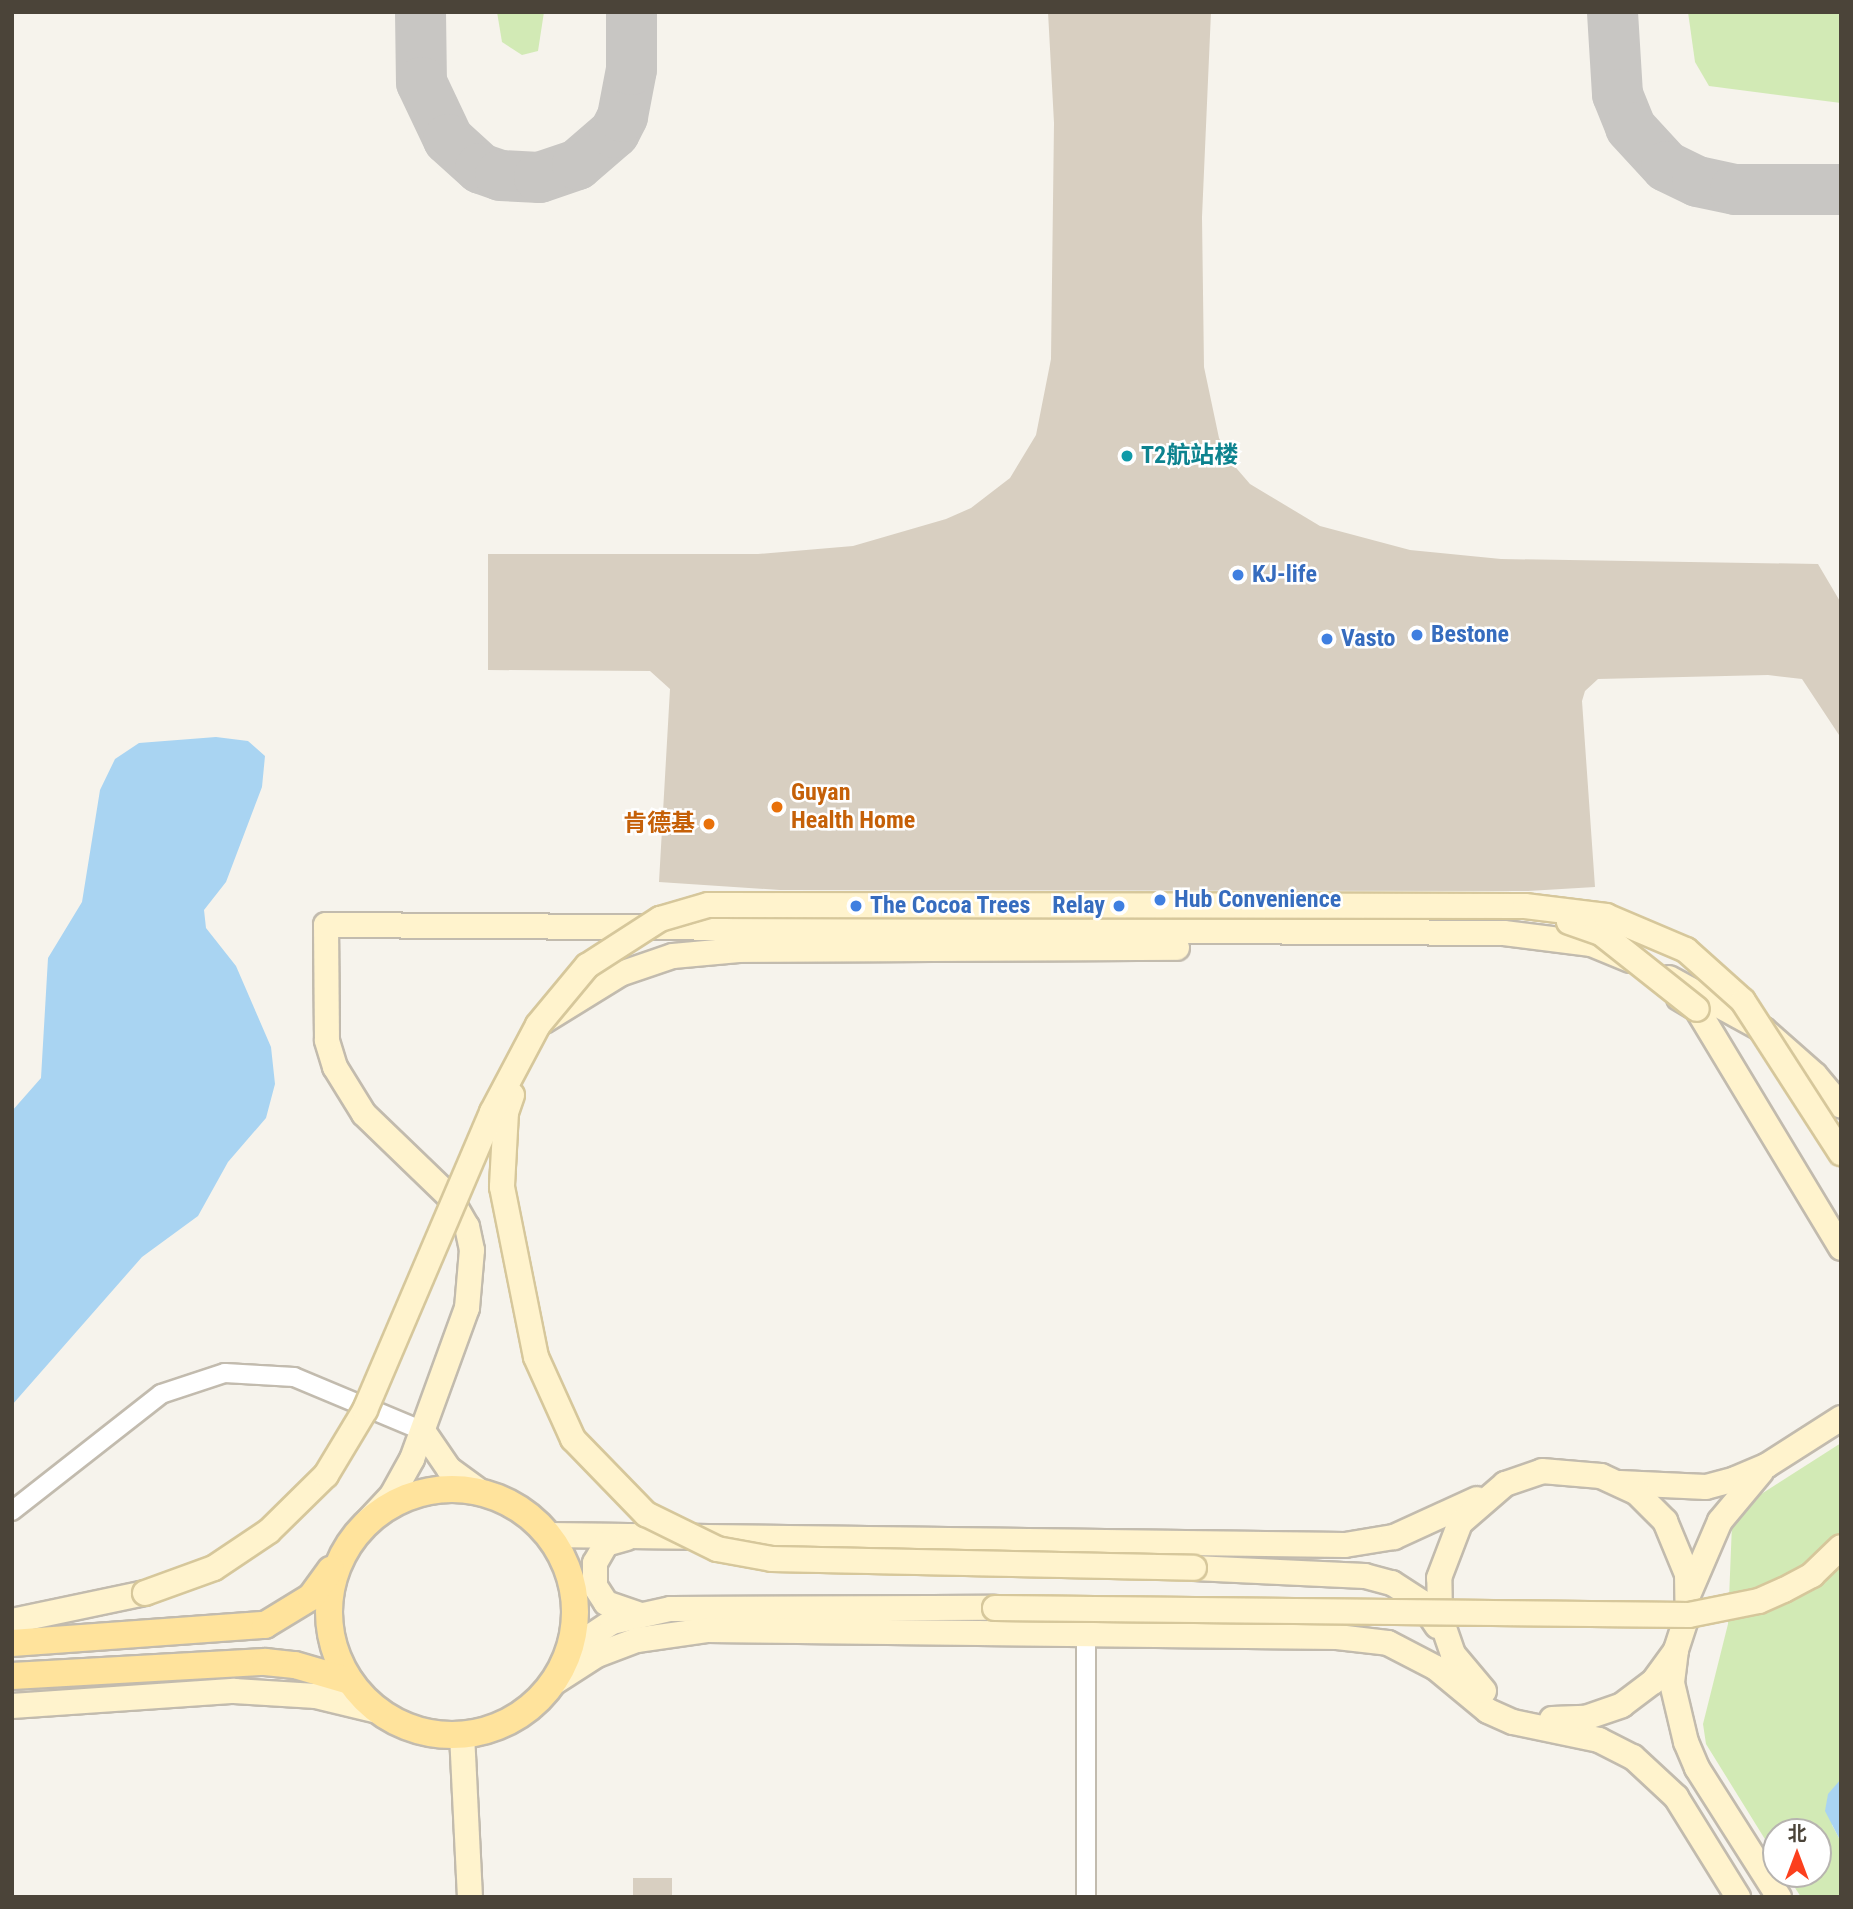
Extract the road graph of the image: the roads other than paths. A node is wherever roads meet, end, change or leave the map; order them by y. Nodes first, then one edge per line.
1 (1525, 906) junction
2 (1697, 1009) junction
3 (538, 1025) junction
4 (1841, 1106) edge
5 (1841, 1153) edge
6 (1841, 1248) edge
7 (1841, 1418) edge
8 (423, 1431) junction
9 (1766, 1466) junction
10 (1620, 1483) junction
11 (481, 1492) junction
12 (1488, 1495) junction
13 (12, 1511) edge
14 (367, 1522) junction
15 (549, 1535) junction
16 (635, 1536) junction
17 (1841, 1547) edge
18 (342, 1554) junction
19 (1689, 1594) junction
20 (50, 1610) junction
21 (12, 1612) edge
22 (639, 1615) junction
23 (12, 1621) edge
24 (708, 1630) junction
25 (1086, 1634) junction
26 (12, 1643) edge
27 (570, 1650) junction
28 (1676, 1650) junction
29 (1453, 1654) junction
30 (12, 1676) edge
31 (349, 1681) junction
32 (552, 1684) junction
33 (1476, 1685) junction
34 (12, 1706) edge
35 (378, 1711) junction
36 (1565, 1720) junction
37 (1513, 1722) junction
38 (462, 1734) junction
39 (470, 1897) edge
40 (1086, 1897) edge
41 (1738, 1897) edge
42 (1779, 1897) edge

1 - 2 main road, bridge
1 - 3 main road, bridge
1 - 5 main road, bridge
2 - 3 main road, bridge
2 - 6 main road
3 - 20 main road, bridge
3 - 29 main road, bridge
4 - 8 main road
7 - 9 main road
8 - 11 main road
8 - 13 street
8 - 14 main road
9 - 10 main road
9 - 19 main road
10 - 12 main road
10 - 19 main road
11 - 14 main road
11 - 15 main road
12 - 16 main road
12 - 29 main road
14 - 18 main road
15 - 16 main road
15 - 27 main road
16 - 22 main road
17 - 22 main road, bridge
18 - 26 main road
18 - 31 main road
19 - 28 main road
20 - 21 main road
20 - 23 main road
22 - 24 main road
22 - 27 main road
24 - 25 main road
24 - 32 main road
25 - 37 main road
25 - 40 street
27 - 32 main road
28 - 36 main road
28 - 42 main road
29 - 33 main road
30 - 31 main road
31 - 35 main road
32 - 38 main road
33 - 36 main road
33 - 37 main road
34 - 35 main road
35 - 38 main road
36 - 37 main road
37 - 41 main road
38 - 39 main road

